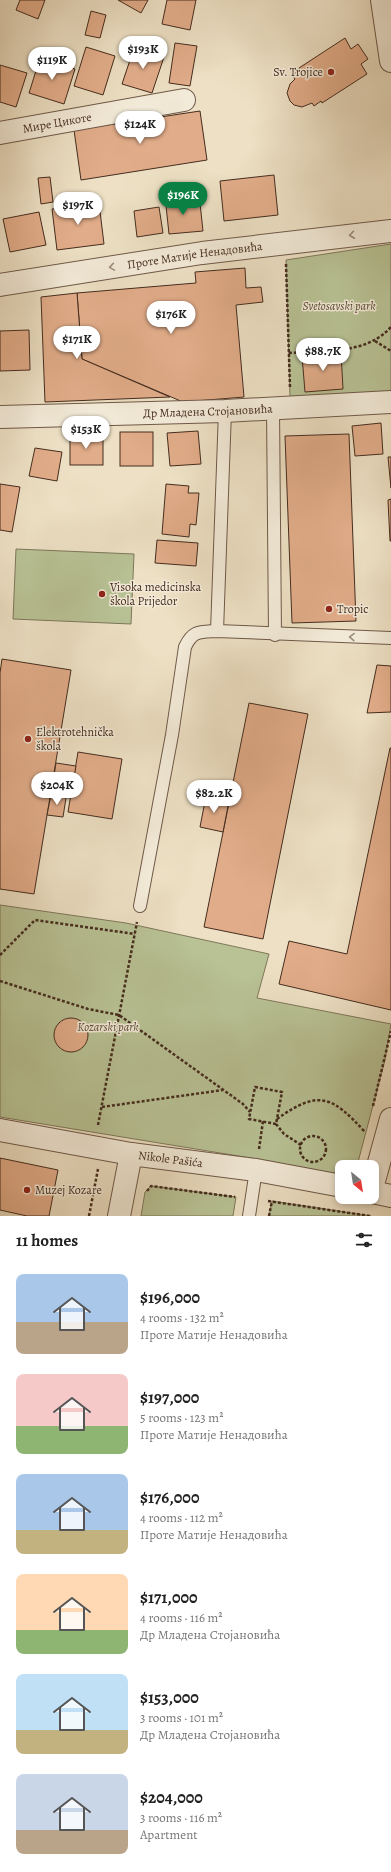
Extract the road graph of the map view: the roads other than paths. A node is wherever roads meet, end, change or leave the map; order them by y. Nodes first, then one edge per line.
1 (382, 0) edge
2 (391, 61) edge
3 (184, 100) dead end
4 (0, 133) edge
5 (391, 230) edge
6 (0, 286) edge
7 (391, 402) edge
8 (273, 408) junction
9 (225, 411) junction
10 (0, 417) edge
11 (217, 632) junction
12 (275, 635) junction
13 (391, 638) edge
14 (140, 906) road end
15 (381, 1115) edge
16 (0, 1130) edge
17 (131, 1154) junction
18 (375, 1160) edge
19 (256, 1170) junction
20 (335, 1185) edge
21 (379, 1193) edge
22 (391, 1196) edge
23 (119, 1216) edge
24 (248, 1216) edge

1 - 2 street
3 - 4 street, Мире Цикоте
5 -> 6 street, Проте Матије Ненадовића
7 - 8 street, Др Младена Стојановића
8 - 9 street, Др Младена Стојановића
8 - 12 lane
9 - 10 street, Др Младена Стојановића
9 - 11 lane
11 - 12 lane
11 - 14 lane
13 -> 12 lane
15 - 18 street
16 - 17 street, Nikole Pašića
17 - 19 street, Nikole Pašića
17 - 23 street
19 - 20 street, Nikole Pašića
19 - 24 lane
21 - 22 street

